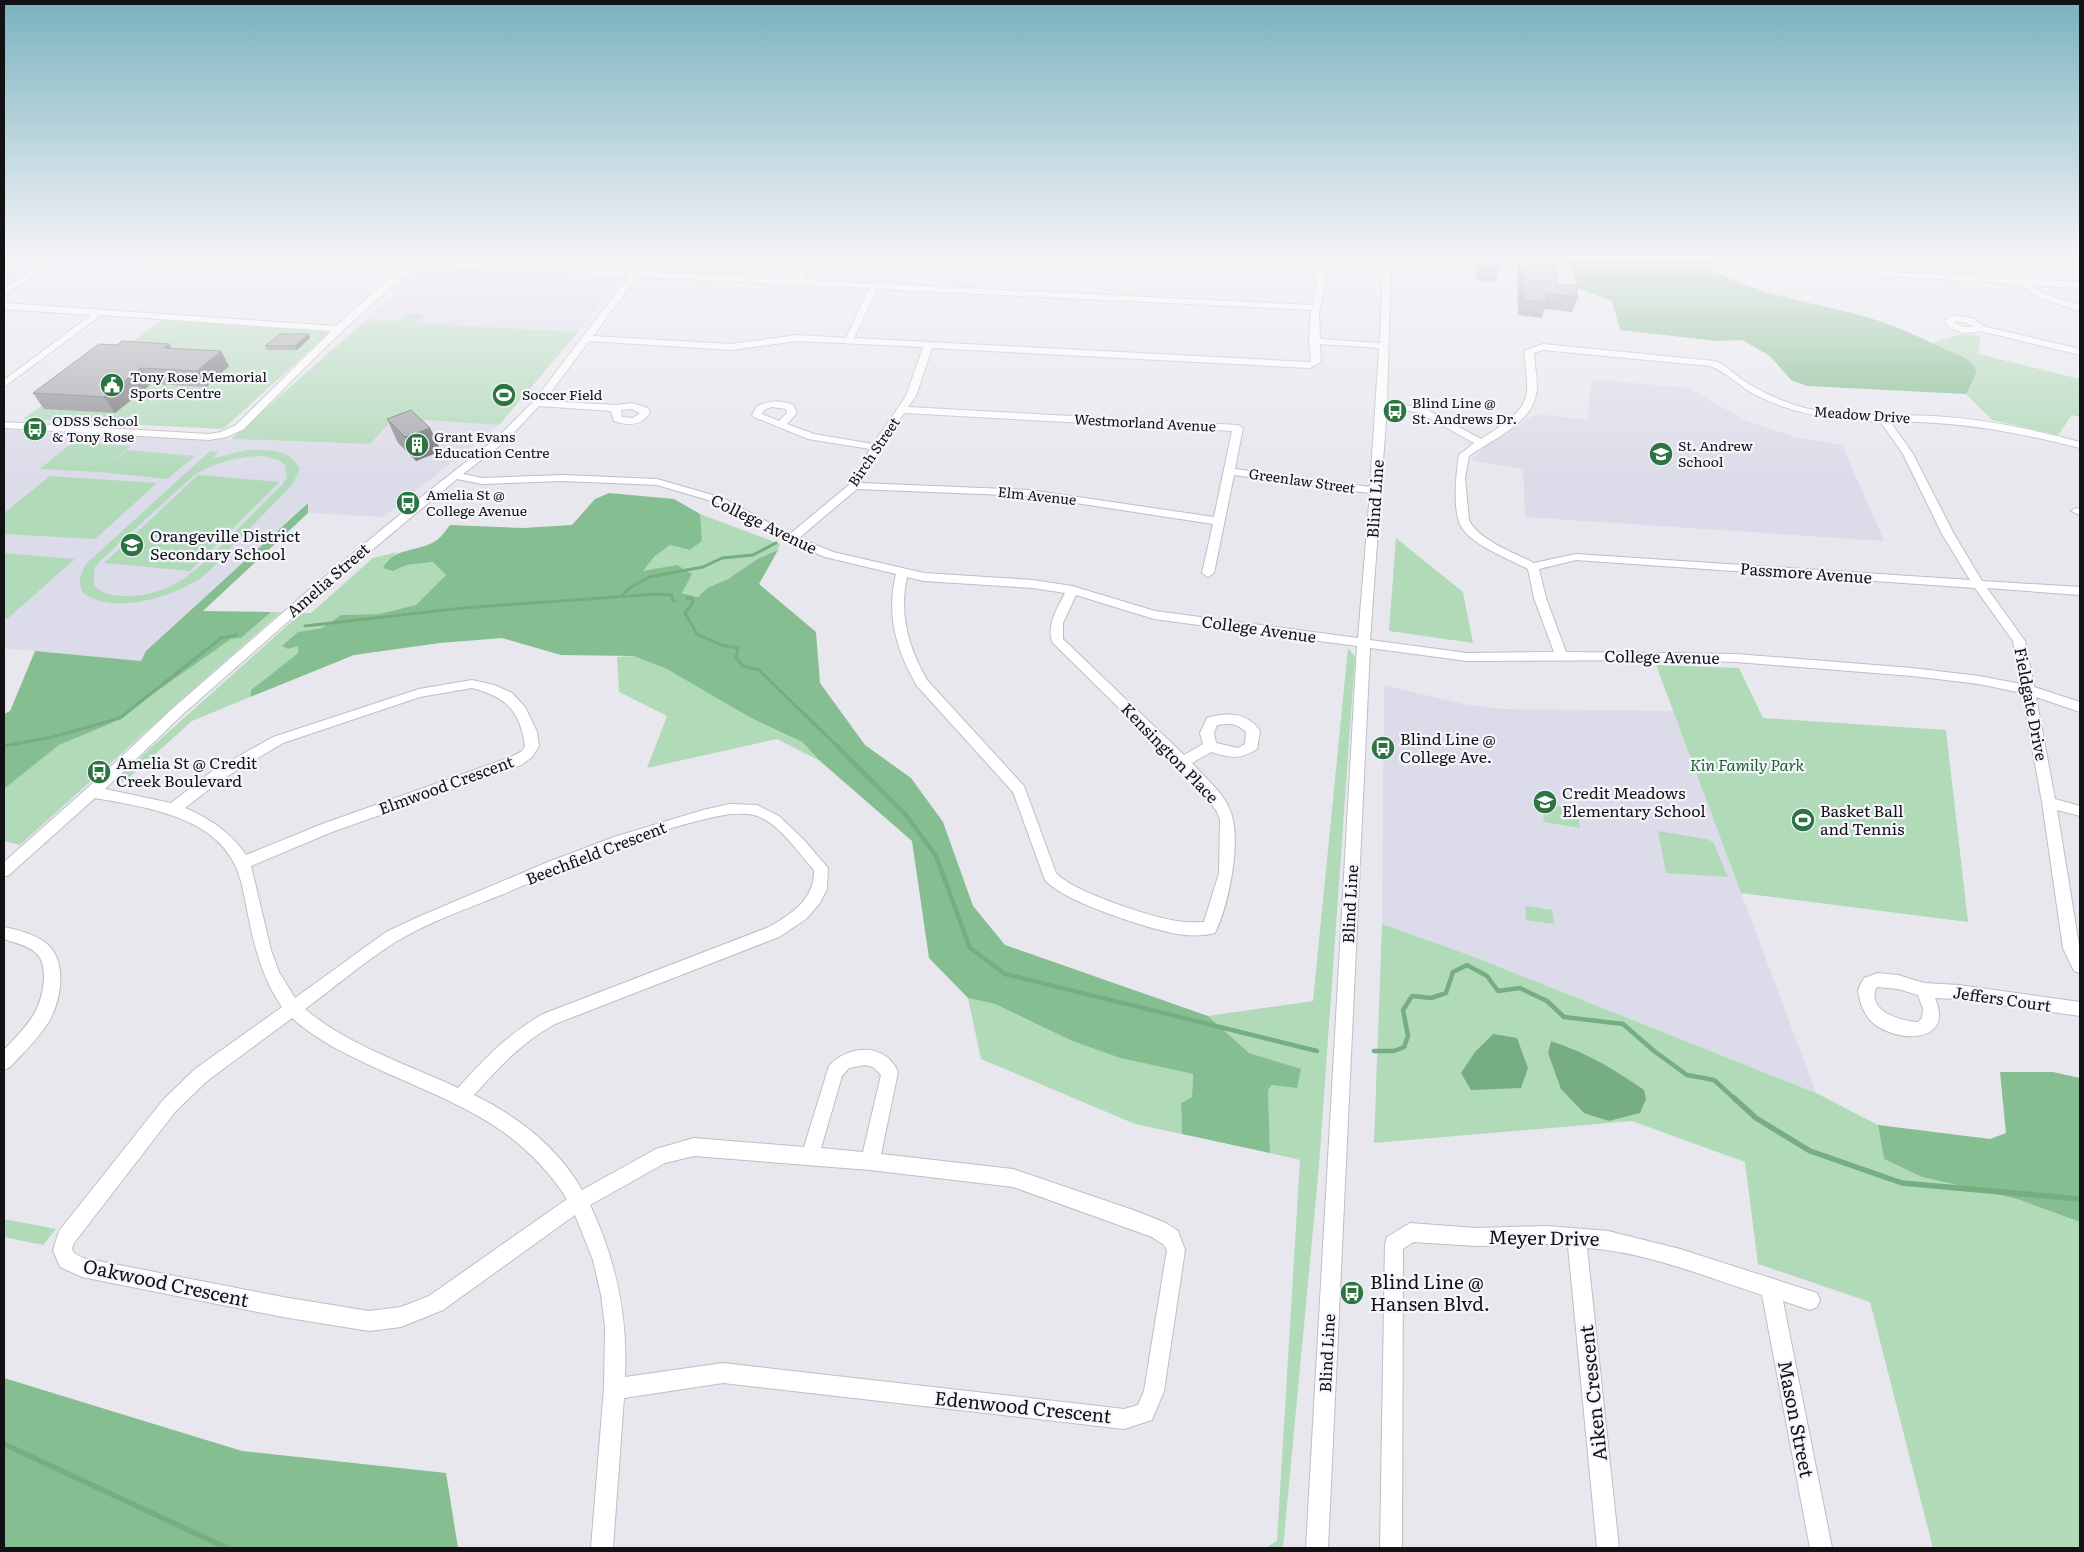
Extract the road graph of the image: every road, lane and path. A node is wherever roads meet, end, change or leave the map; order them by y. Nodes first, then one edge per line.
1 (74, 331) edge
2 (336, 331) edge
3 (591, 331) edge
4 (853, 331) edge
5 (1315, 331) edge
6 (1384, 331) edge
7 (1993, 331) edge
8 (586, 338) junction
9 (849, 340) junction
10 (1314, 341) junction
11 (928, 346) junction
12 (1383, 346) junction
13 (2080, 352) edge
14 (4, 384) edge
15 (537, 403) junction
16 (1382, 404) junction
17 (616, 408) dead end
18 (903, 410) junction
19 (1882, 417) junction
20 (782, 424) dead end
21 (4, 425) edge
22 (1480, 442) junction
23 (2080, 445) edge
24 (876, 447) junction
25 (1229, 471) junction
26 (455, 476) junction
27 (854, 486) junction
28 (1375, 491) junction
29 (1218, 521) junction
30 (791, 539) junction
31 (1533, 567) junction
32 (902, 573) junction
33 (1208, 574) dead end
34 (1978, 584) junction
35 (1072, 590) junction
36 (2080, 591) edge
37 (1364, 644) junction
38 (1562, 658) junction
39 (2029, 690) junction
40 (2080, 707) edge
41 (1210, 746) dead end
42 (1183, 762) junction
43 (92, 792) junction
44 (2049, 802) junction
45 (175, 808) junction
46 (2080, 811) edge
47 (243, 863) junction
48 (4, 871) edge
49 (4, 933) edge
50 (2080, 966) edge
51 (1924, 990) dead end
52 (293, 1008) junction
53 (2080, 1010) edge
54 (4, 1062) edge
55 (461, 1097) junction
56 (810, 1156) junction
57 (870, 1161) junction
58 (578, 1202) junction
59 (1577, 1238) junction
60 (1771, 1289) junction
61 (1810, 1300) dead end
62 (614, 1389) junction
63 (602, 1548) edge
64 (1317, 1548) edge
65 (1391, 1548) edge
66 (1608, 1548) edge
67 (1821, 1548) edge

1 - 14 street
2 - 21 street
3 - 8 street, Amelia Street
4 - 9 street
5 - 10 street
6 - 12 street, Blind Line
7 - 13 street
8 - 9 street
8 - 15 street, Amelia Street
9 - 11 street
10 - 11 street
10 - 12 street
11 - 18 street, Birch Street
12 - 16 street, Blind Line
15 - 17 street
15 - 26 street, Amelia Street
16 - 22 street
16 - 28 street, Blind Line
18 - 24 street, Birch Street
18 - 25 street, Westmorland Avenue
19 - 22 street, Meadow Drive
19 - 23 street, Meadow Drive
19 - 34 street, Fieldgate Drive
20 - 24 street
22 - 31 street, Meadow Drive
24 - 27 street, Birch Street
25 - 28 street, Greenlaw Street
25 - 29 street, Westmorland Avenue
26 - 30 street, College Avenue
26 - 43 street, Amelia Street
27 - 29 street, Elm Avenue
27 - 30 street, Birch Street
28 - 37 street, Blind Line
29 - 33 street, Westmorland Avenue
30 - 32 street, College Avenue
31 - 34 street, Passmore Avenue
31 - 38 street
32 - 35 street, College Avenue
32 - 42 street, Kensington Place
34 - 36 street, Passmore Avenue
34 - 39 street, Fieldgate Drive
35 - 37 street, College Avenue
35 - 42 street, Kensington Place
37 - 38 street, College Avenue
37 - 64 street, Blind Line
38 - 39 street, College Avenue
39 - 40 street, College Avenue
39 - 44 street, Fieldgate Drive
41 - 42 street
43 - 45 street
43 - 48 street, Amelia Street
44 - 46 street
44 - 50 street, Fieldgate Drive
45 - 47 street
45 - 47 street, Elmwood Crescent
47 - 52 street
49 - 54 street
51 - 53 street, Jeffers Court
52 - 55 street
52 - 55 street, Beechfield Crescent
52 - 58 street, Oakwood Crescent
55 - 58 street
56 - 57 street, Edenwood Crescent
56 - 57 street
56 - 58 street, Edenwood Crescent
57 - 62 street, Edenwood Crescent
58 - 62 street
59 - 60 street, Meyer Drive
59 - 65 street, Meyer Drive
59 - 66 street, Aiken Crescent
60 - 61 street, Meyer Drive
60 - 67 street, Mason Street
62 - 63 street

